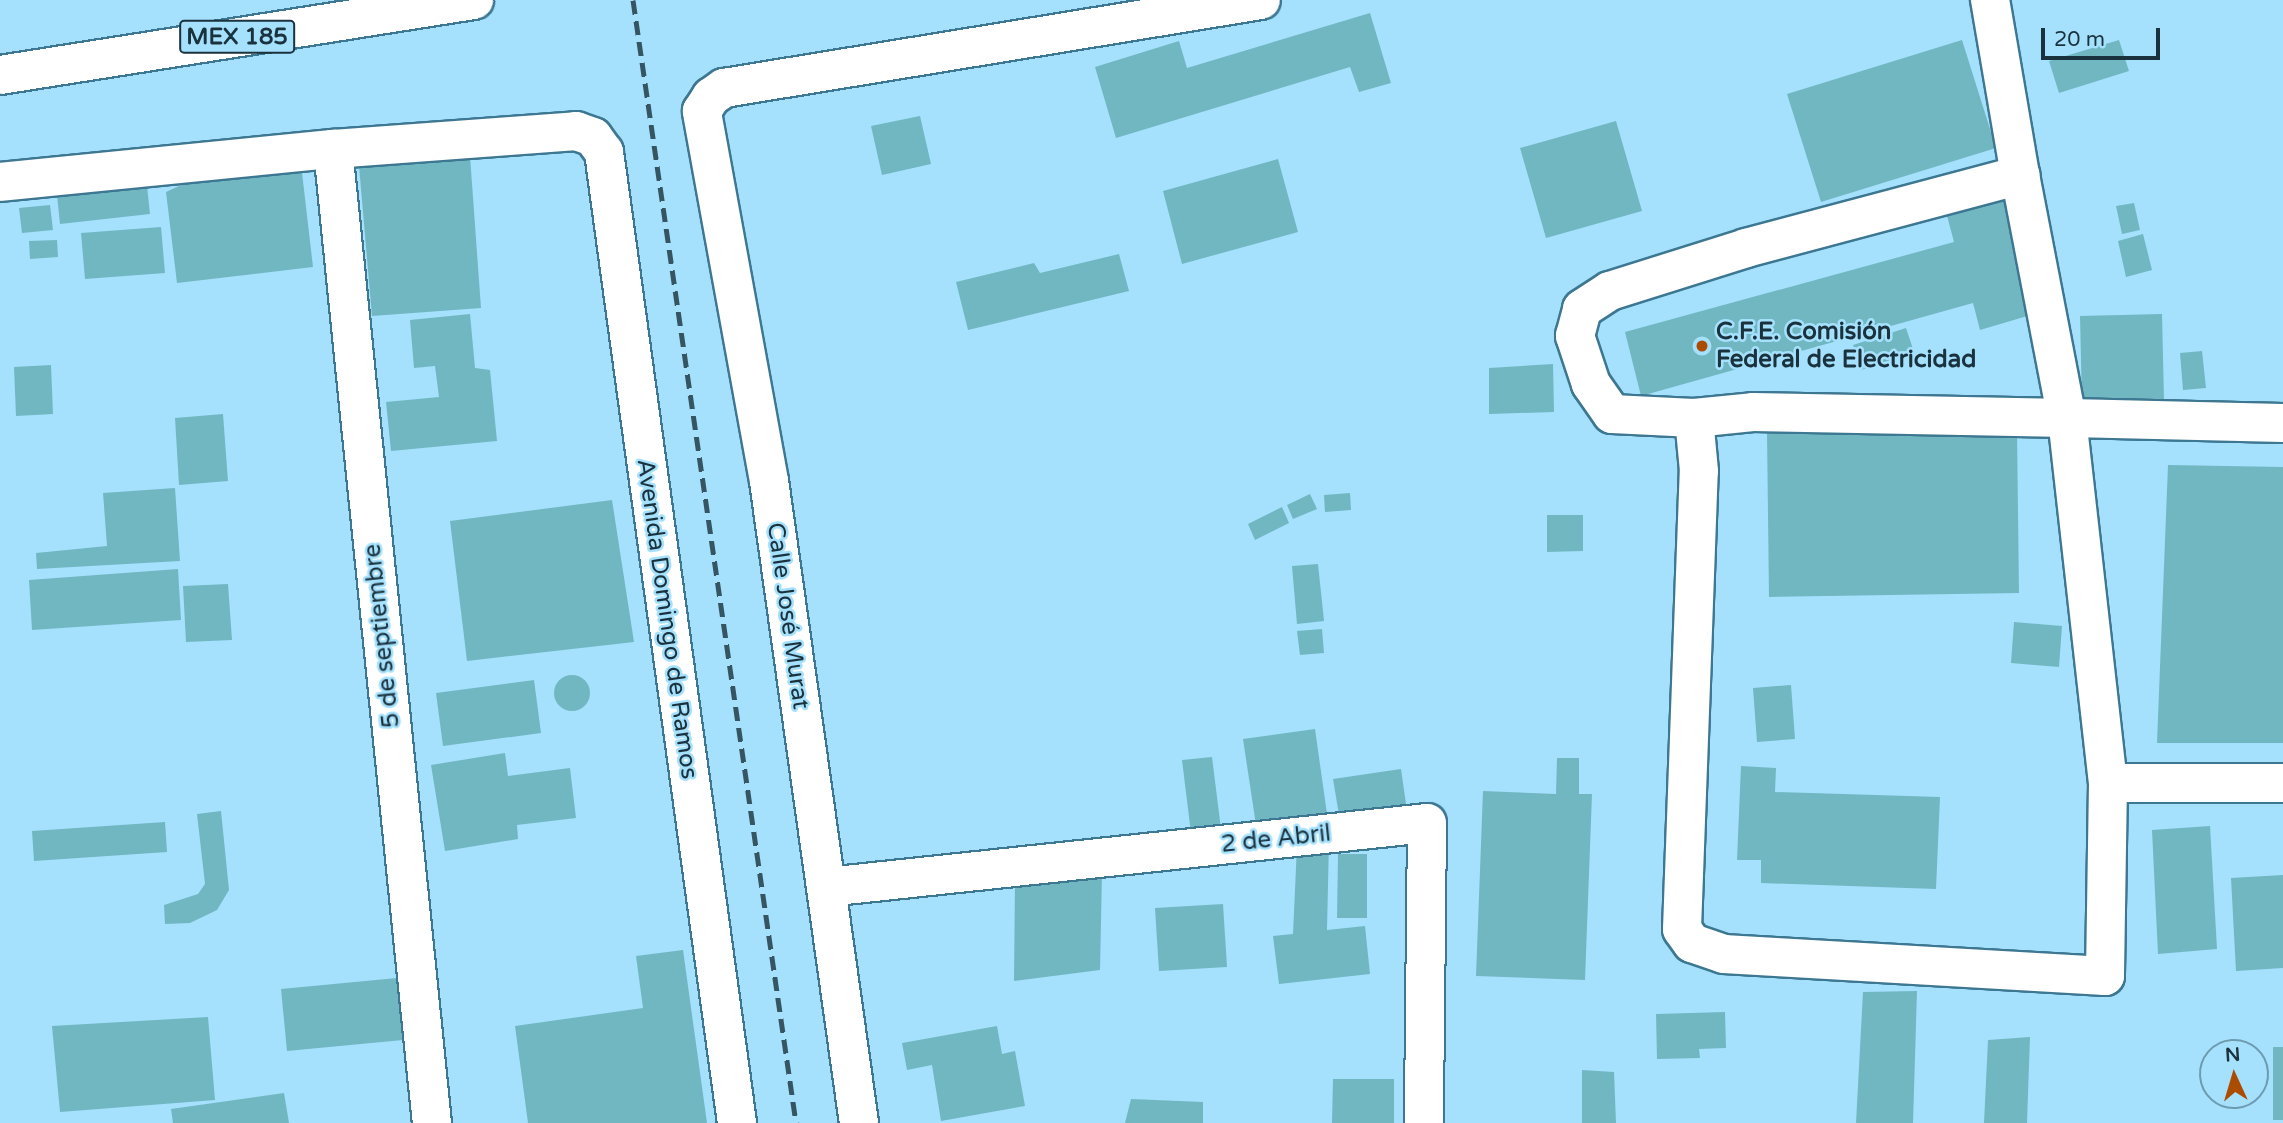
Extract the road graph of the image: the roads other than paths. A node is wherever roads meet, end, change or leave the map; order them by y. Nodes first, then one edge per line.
1 (474, 0) edge
2 (1261, 0) edge
3 (1990, 0) edge
4 (0, 75) edge
5 (333, 149) junction
6 (2021, 175) junction
7 (0, 182) edge
8 (1695, 418) junction
9 (2067, 418) junction
10 (2283, 423) edge
11 (2108, 783) junction
12 (2283, 783) edge
13 (827, 887) junction
14 (432, 1123) edge
15 (737, 1123) edge
16 (859, 1123) edge
17 (1424, 1123) edge

1 - 4 street, MEX 185
2 - 13 street, Calle José Murat
3 - 6 street
5 - 7 street
5 - 14 street, 5 de septiembre
5 - 15 street, Avenida Domingo de Ramos
6 - 8 street
6 - 9 street
8 - 9 street
8 - 11 street
9 - 10 street
9 - 11 street
11 - 12 street
13 - 16 street, Calle José Murat
13 - 17 street, 2 de Abril

